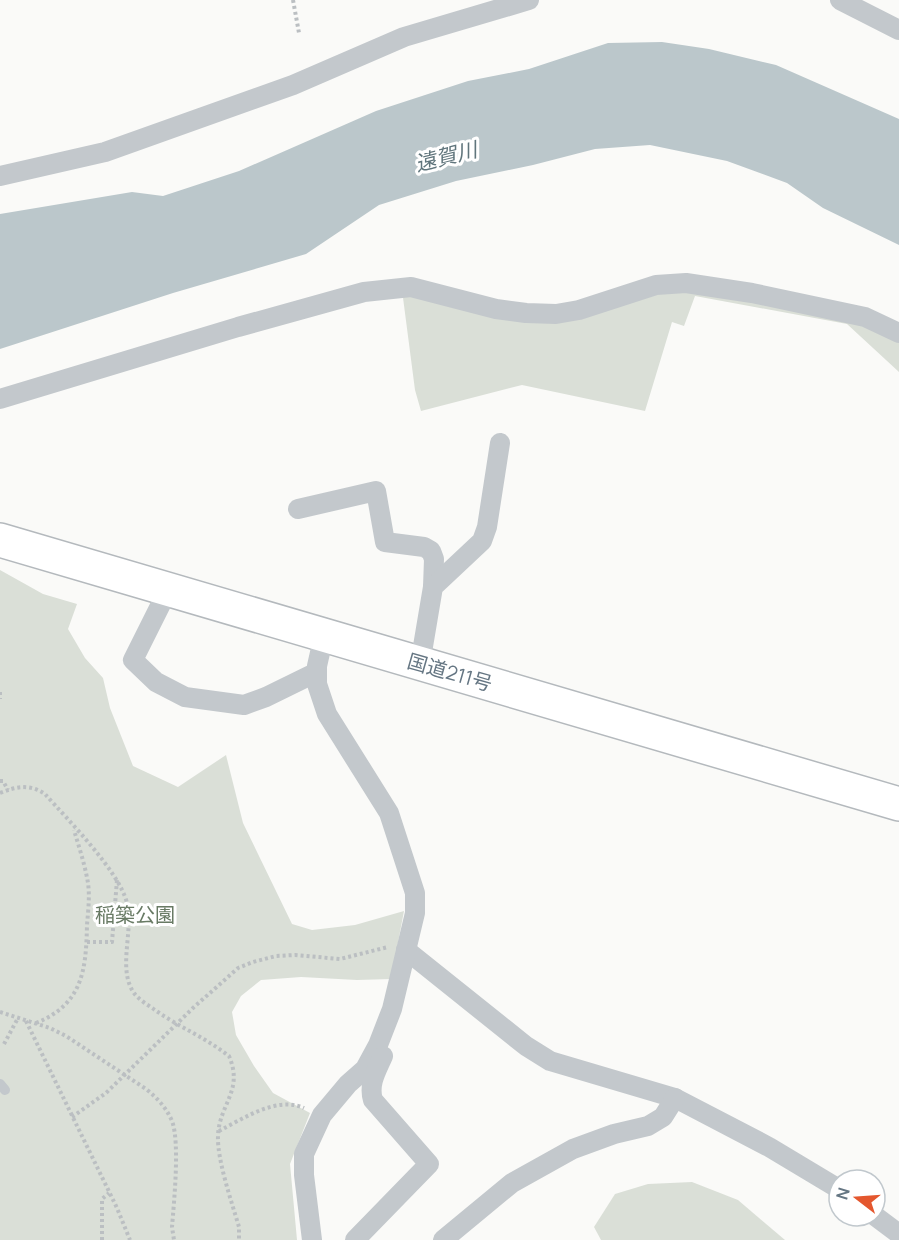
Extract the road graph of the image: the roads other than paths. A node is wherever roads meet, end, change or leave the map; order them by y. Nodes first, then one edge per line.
1 (529, 0) edge
2 (840, 0) edge
3 (899, 30) edge
4 (0, 176) edge
5 (899, 333) edge
6 (0, 399) edge
7 (500, 443) dead end
8 (298, 509) dead end
9 (0, 540) edge
10 (433, 587) junction
11 (168, 590) junction
12 (324, 636) junction
13 (420, 664) junction
14 (317, 672) junction
15 (899, 804) edge
16 (407, 945) junction
17 (392, 1009) junction
18 (675, 1098) junction
19 (827, 1182) edge
20 (887, 1224) edge
21 (899, 1234) edge
22 (312, 1240) edge
23 (355, 1240) edge
24 (443, 1240) edge

1 - 4 street
2 - 3 street
5 - 6 street
7 - 10 street
8 - 10 street
9 - 11 highway, 国道211号
10 - 13 street
11 - 12 highway, 国道211号
11 - 14 street
12 - 13 highway, 国道211号
12 - 14 street
13 - 15 highway, 国道211号
14 - 16 street
16 - 17 street
16 - 18 street
17 - 22 street
17 - 23 street
18 - 19 street
18 - 24 street
20 - 21 street

